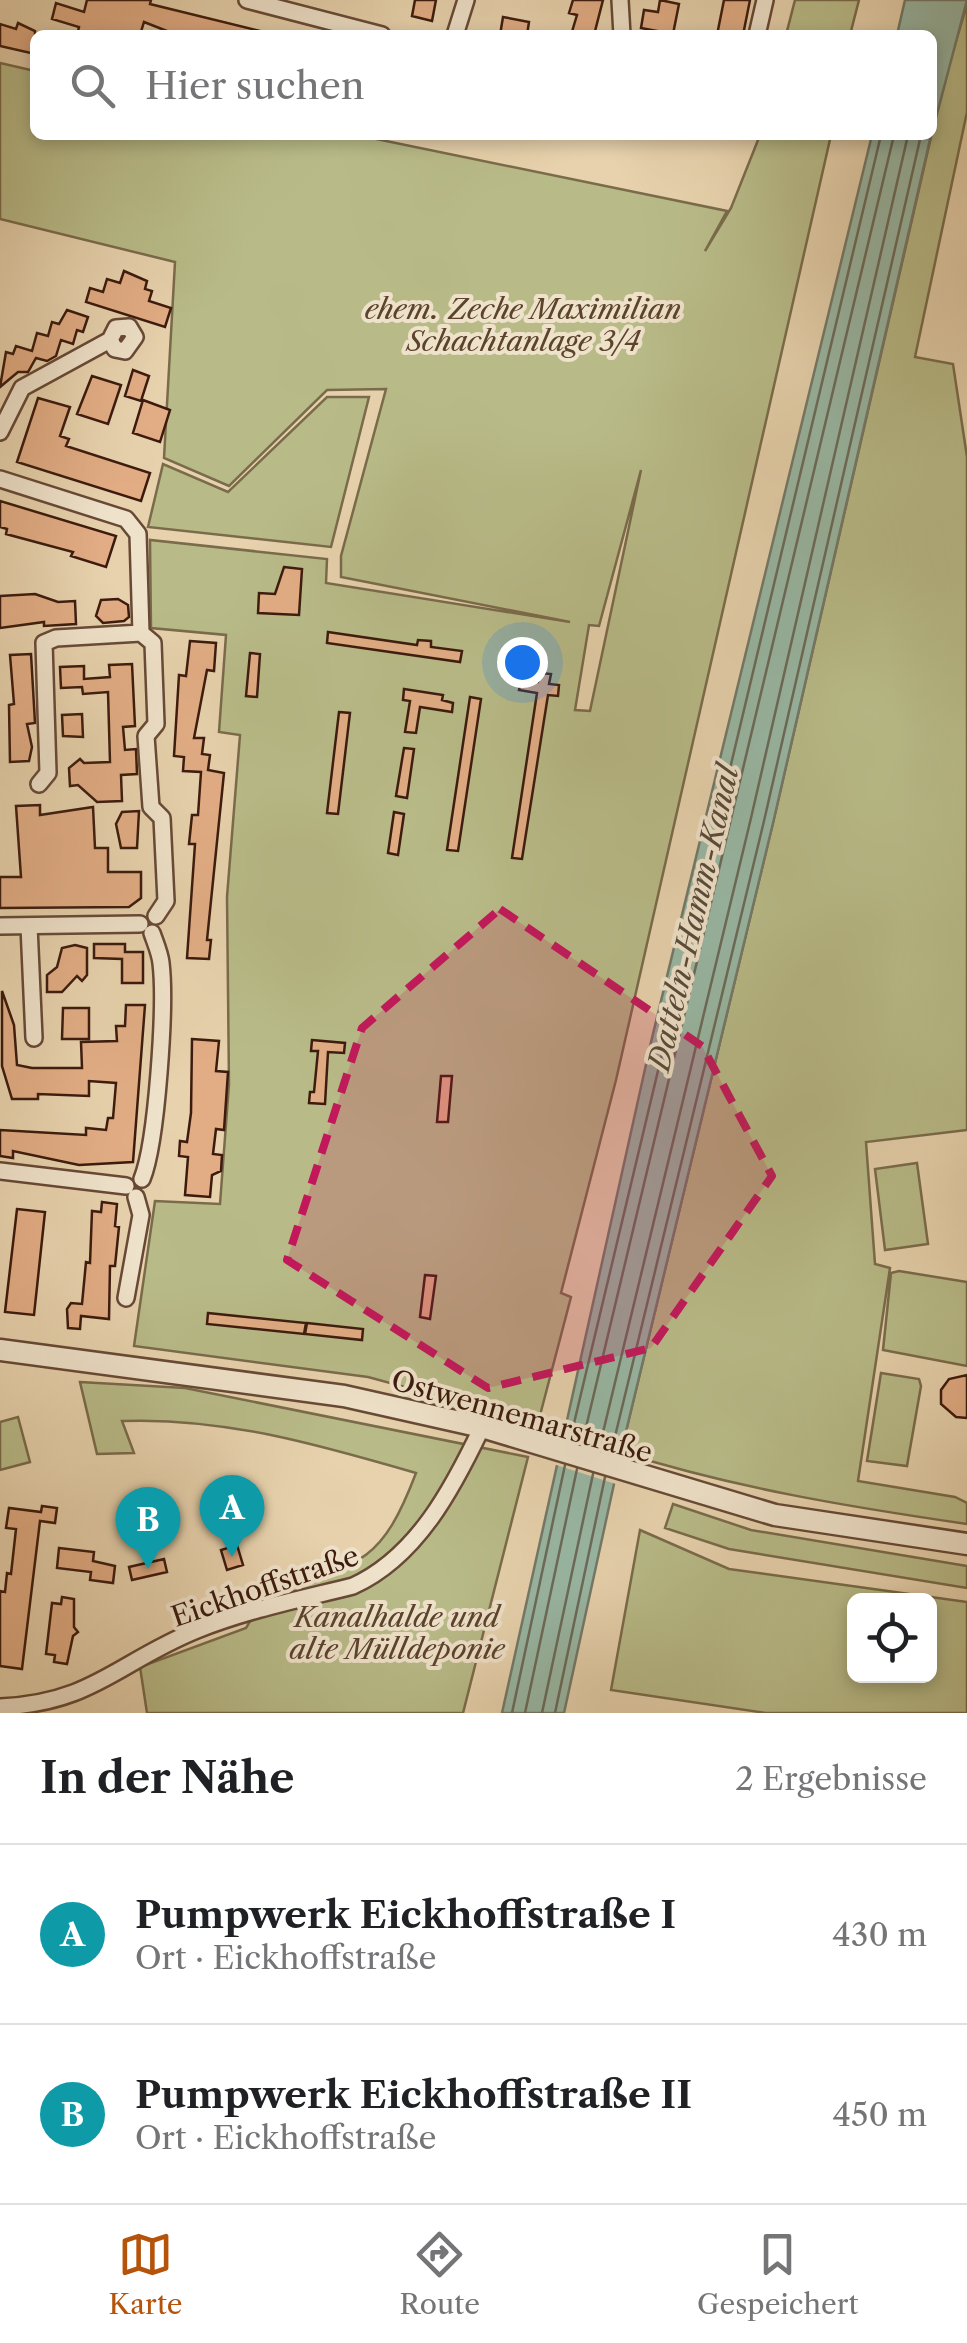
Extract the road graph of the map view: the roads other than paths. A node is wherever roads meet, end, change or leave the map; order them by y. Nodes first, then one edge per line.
1 (247, 0) edge
2 (466, 0) edge
3 (620, 0) edge
4 (765, 0) edge
5 (363, 30) edge
6 (457, 30) edge
7 (622, 30) edge
8 (758, 30) edge
9 (110, 340) dead end
10 (0, 432) edge
11 (0, 479) edge
12 (141, 633) junction
13 (39, 784) dead end
14 (0, 926) edge
15 (29, 926) junction
16 (146, 929) junction
17 (34, 1038) dead end
18 (0, 1171) edge
19 (135, 1187) junction
20 (126, 1298) dead end
21 (0, 1350) edge
22 (482, 1427) junction
23 (967, 1544) edge
24 (0, 1707) edge

1 - 5 street
2 - 6 street
3 - 7 street
4 - 8 street
9 - 10 street
11 - 12 street
12 - 13 street
12 - 16 street
14 - 15 street
15 - 16 street
15 - 17 street
16 - 19 street
18 - 19 street
19 - 20 street
21 - 22 street, Ostwennemarstraße
22 - 23 street, Ostwennemarstraße
22 - 24 street, Eickhoffstraße

